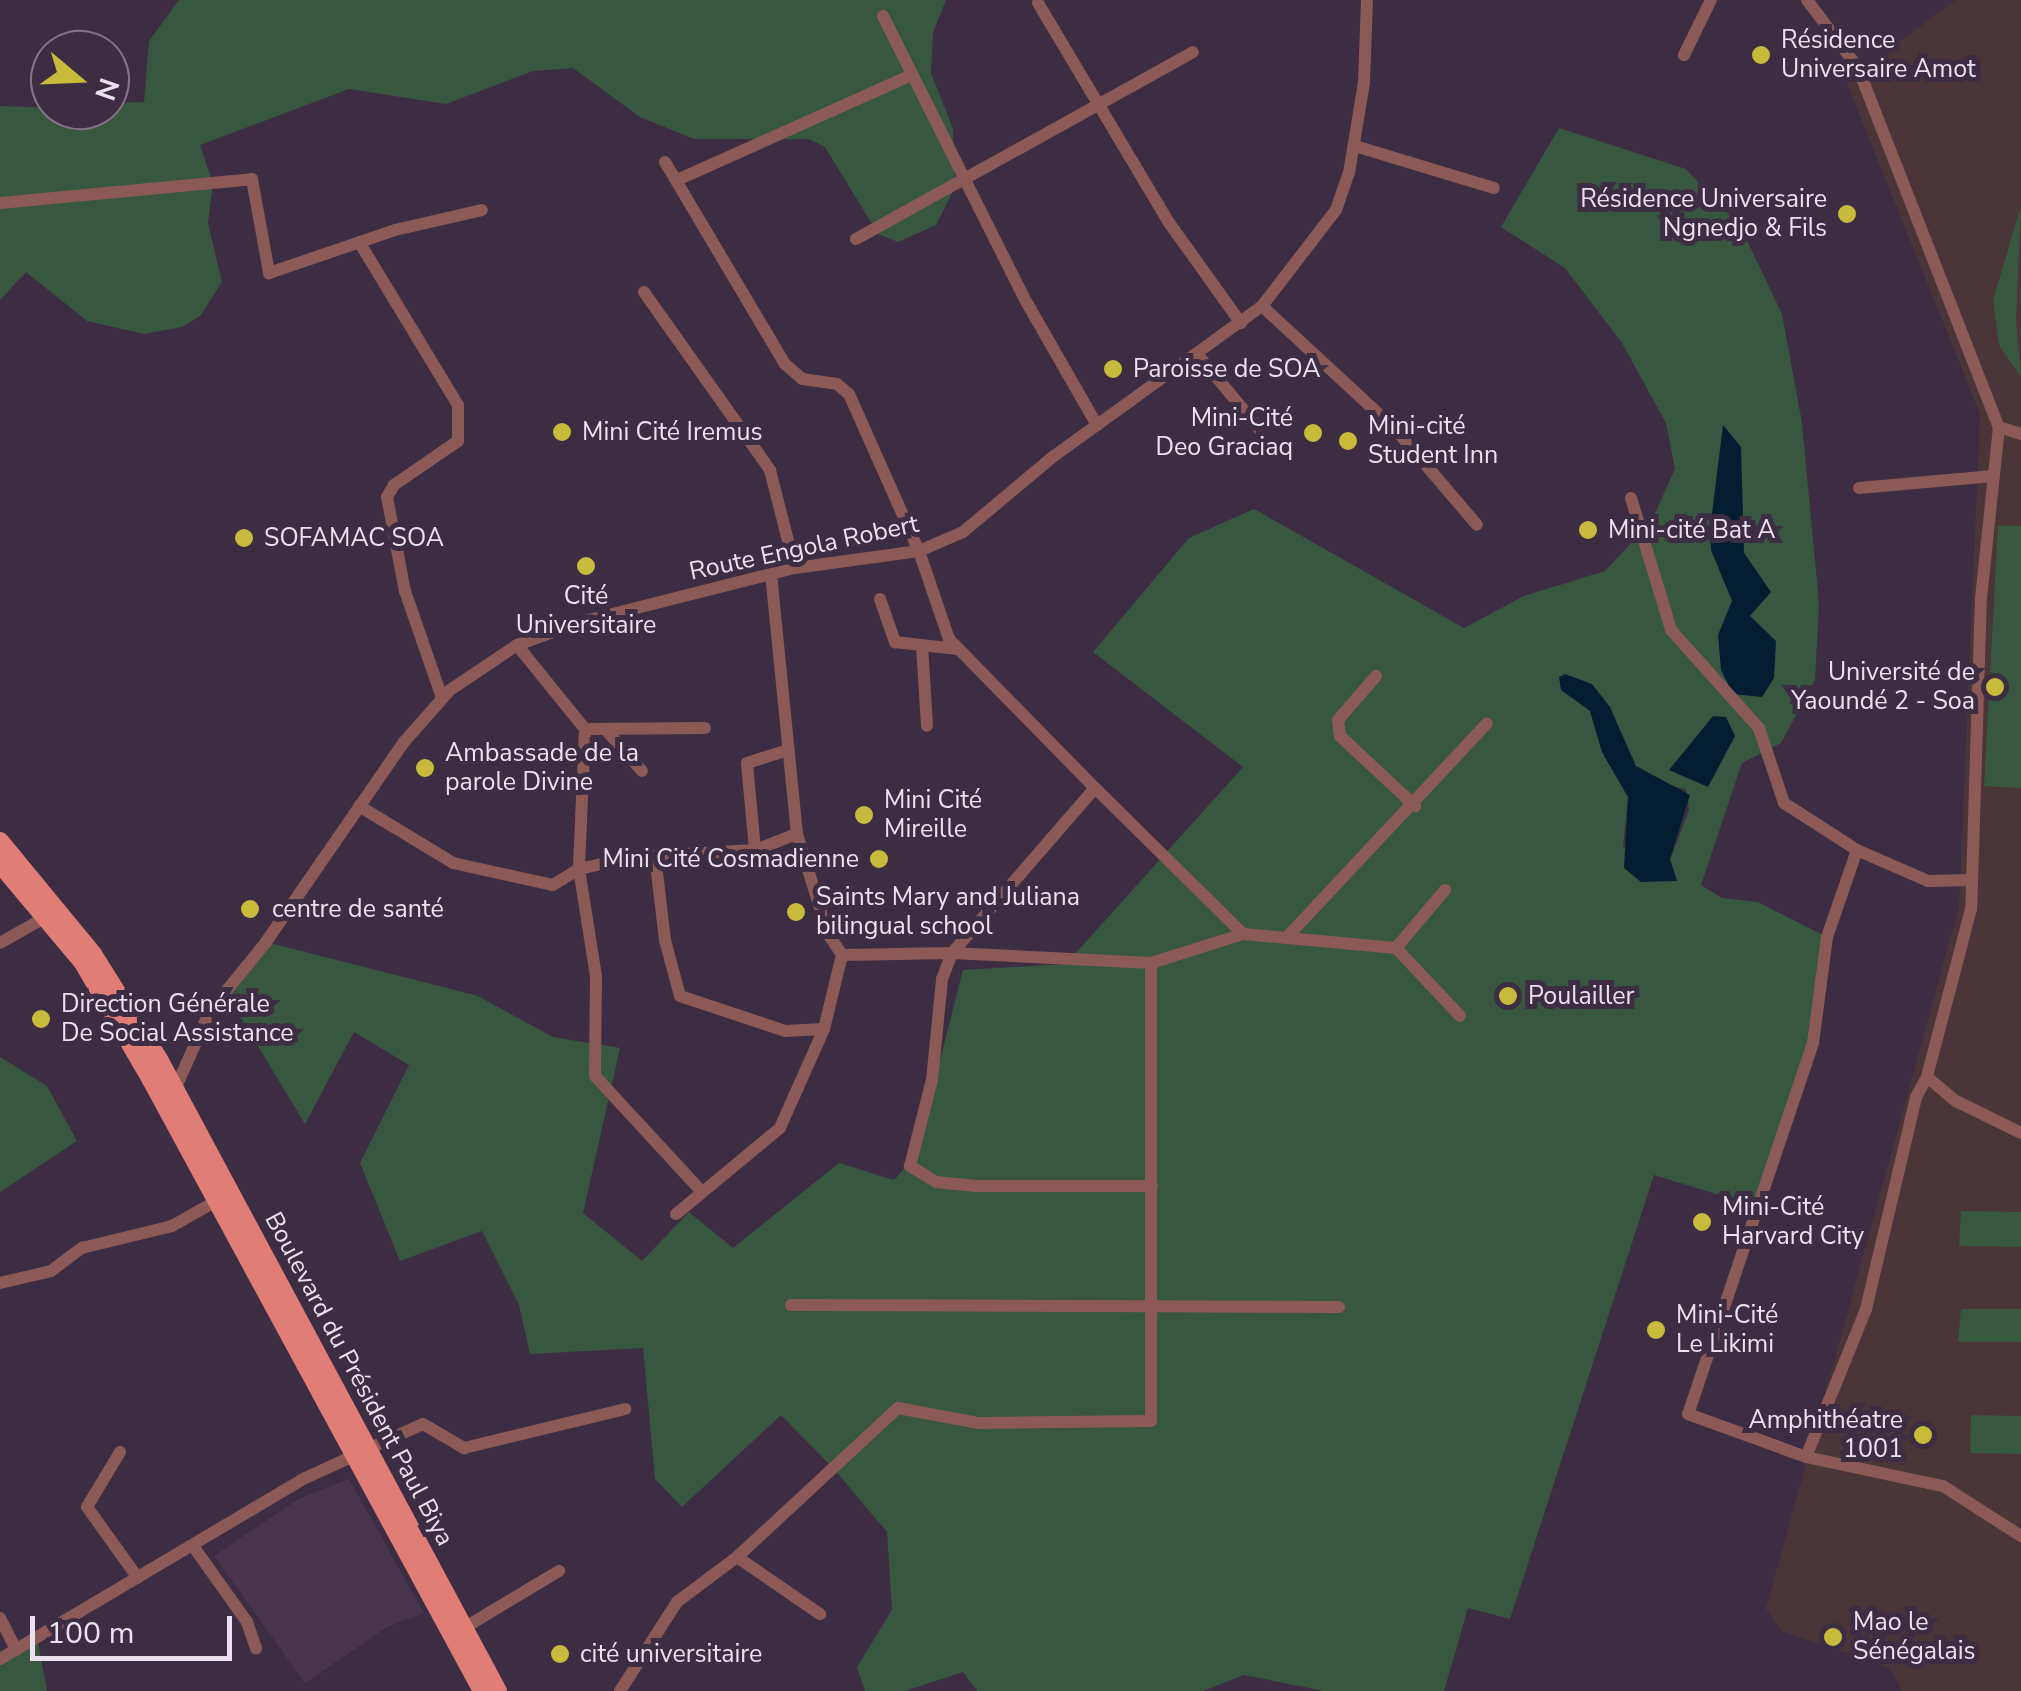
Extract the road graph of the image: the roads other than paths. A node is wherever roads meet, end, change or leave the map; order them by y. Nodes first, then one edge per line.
1 (1366, 0) edge
2 (1711, 0) edge
3 (1808, 0) edge
4 (1038, 4) dead end
5 (883, 16) dead end
6 (1193, 52) dead end
7 (1684, 55) dead end
8 (912, 74) junction
9 (1100, 101) junction
10 (1354, 146) junction
11 (665, 162) dead end
12 (676, 180) junction
13 (966, 182) junction
14 (1494, 188) dead end
15 (0, 203) edge
16 (482, 210) dead end
17 (856, 238) dead end
18 (361, 245) junction
19 (644, 292) dead end
20 (1262, 306) junction
21 (1242, 322) junction
22 (1198, 355) junction
23 (1097, 424) junction
24 (1999, 426) junction
25 (1261, 431) dead end
26 (2021, 434) edge
27 (1993, 476) junction
28 (1859, 488) dead end
29 (1631, 498) dead end
30 (1477, 525) dead end
31 (918, 551) junction
32 (794, 568) junction
33 (771, 574) junction
34 (880, 600) dead end
35 (517, 645) junction
36 (922, 646) junction
37 (956, 649) junction
38 (1376, 676) dead end
39 (442, 698) junction
40 (1487, 723) dead end
41 (927, 726) dead end
42 (705, 728) dead end
43 (585, 729) junction
44 (607, 730) junction
45 (788, 750) junction
46 (642, 771) dead end
47 (1095, 788) junction
48 (358, 806) junction
49 (1415, 806) junction
50 (798, 834) junction
51 (1, 849) edge
52 (754, 850) junction
53 (1856, 850) junction
54 (655, 856) junction
55 (578, 869) junction
56 (1972, 880) junction
57 (1445, 890) dead end
58 (46, 917) junction
59 (1242, 934) junction
60 (1288, 936) junction
61 (0, 943) edge
62 (1396, 948) junction
63 (952, 952) junction
64 (842, 954) junction
65 (1152, 963) junction
66 (1460, 1016) dead end
67 (824, 1030) junction
68 (1927, 1077) junction
69 (171, 1098) junction
70 (2021, 1133) edge
71 (1152, 1186) junction
72 (702, 1192) junction
73 (218, 1200) junction
74 (676, 1214) dead end
75 (0, 1282) edge
76 (791, 1305) dead end
77 (1150, 1307) junction
78 (1339, 1307) dead end
79 (626, 1409) dead end
80 (120, 1452) dead end
81 (362, 1452) junction
82 (1806, 1457) junction
83 (2021, 1536) edge
84 (194, 1546) junction
85 (737, 1557) junction
86 (559, 1571) dead end
87 (138, 1578) junction
88 (820, 1614) dead end
89 (0, 1618) edge
90 (464, 1628) junction
91 (256, 1648) dead end
92 (16, 1650) junction
93 (0, 1660) edge
94 (482, 1691) edge
95 (498, 1691) edge
96 (620, 1691) edge

1 - 10 street, Route Engola Robert
2 - 7 street
3 - 24 street
4 - 9 street
5 - 8 street
6 - 9 street
8 - 12 street
8 - 13 street
9 - 13 street
9 - 21 street
10 - 14 street
10 - 20 street, Route Engola Robert
11 - 12 street
12 - 31 street
13 - 17 street
13 - 23 street
15 - 18 street
16 - 18 street
18 - 39 street
19 - 32 street
20 - 21 street, Route Engola Robert
20 - 30 street
21 - 22 street, Route Engola Robert
22 - 23 street, Route Engola Robert
22 - 25 street
23 - 31 street, Route Engola Robert
24 - 26 street
24 - 27 street
27 - 28 street
27 - 56 street
29 - 53 street
31 - 32 street, Route Engola Robert
31 - 37 street
32 - 33 street, Route Engola Robert
33 - 35 street, Route Engola Robert
33 - 45 street
34 - 36 street
35 - 39 street, Route Engola Robert
35 - 43 street
36 - 37 street
36 - 41 street
37 - 47 street
38 - 49 street
39 - 48 street, Route Engola Robert
40 - 49 street
42 - 44 street
43 - 44 street
43 - 55 street
44 - 46 street
45 - 50 street
45 - 52 street
47 - 59 street
47 - 63 street
48 - 55 street
48 - 69 street, Route Engola Robert
49 - 60 street
50 - 52 street
50 - 64 street
51 - 58 main road
51 - 69 main road
52 - 54 street
53 - 56 street
53 - 82 street
54 - 55 street
54 - 67 street
55 - 72 street
56 - 68 street
57 - 62 street
58 - 61 street
58 - 69 main road
59 - 60 street
59 - 65 street
60 - 62 street
62 - 66 street
63 - 64 street
63 - 65 street
63 - 71 street
64 - 67 street
65 - 71 street
67 - 72 street
68 - 70 street
68 - 82 street
69 - 73 main road, Boulevard du Président Paul Biya
69 - 81 main road, Boulevard du Président Paul Biya
71 - 77 street
72 - 74 street
73 - 75 street
73 - 81 main road, Boulevard du Président Paul Biya
76 - 77 street
77 - 78 street
77 - 85 street
79 - 81 street
80 - 87 street
81 - 84 street
81 - 90 main road, Boulevard du Président Paul Biya
81 - 94 main road, Boulevard du Président Paul Biya
82 - 83 street
84 - 87 street
84 - 91 street
85 - 88 street
85 - 96 street
86 - 90 street
87 - 92 street
89 - 92 street
90 - 95 main road, Boulevard du Président Paul Biya
92 - 93 street

